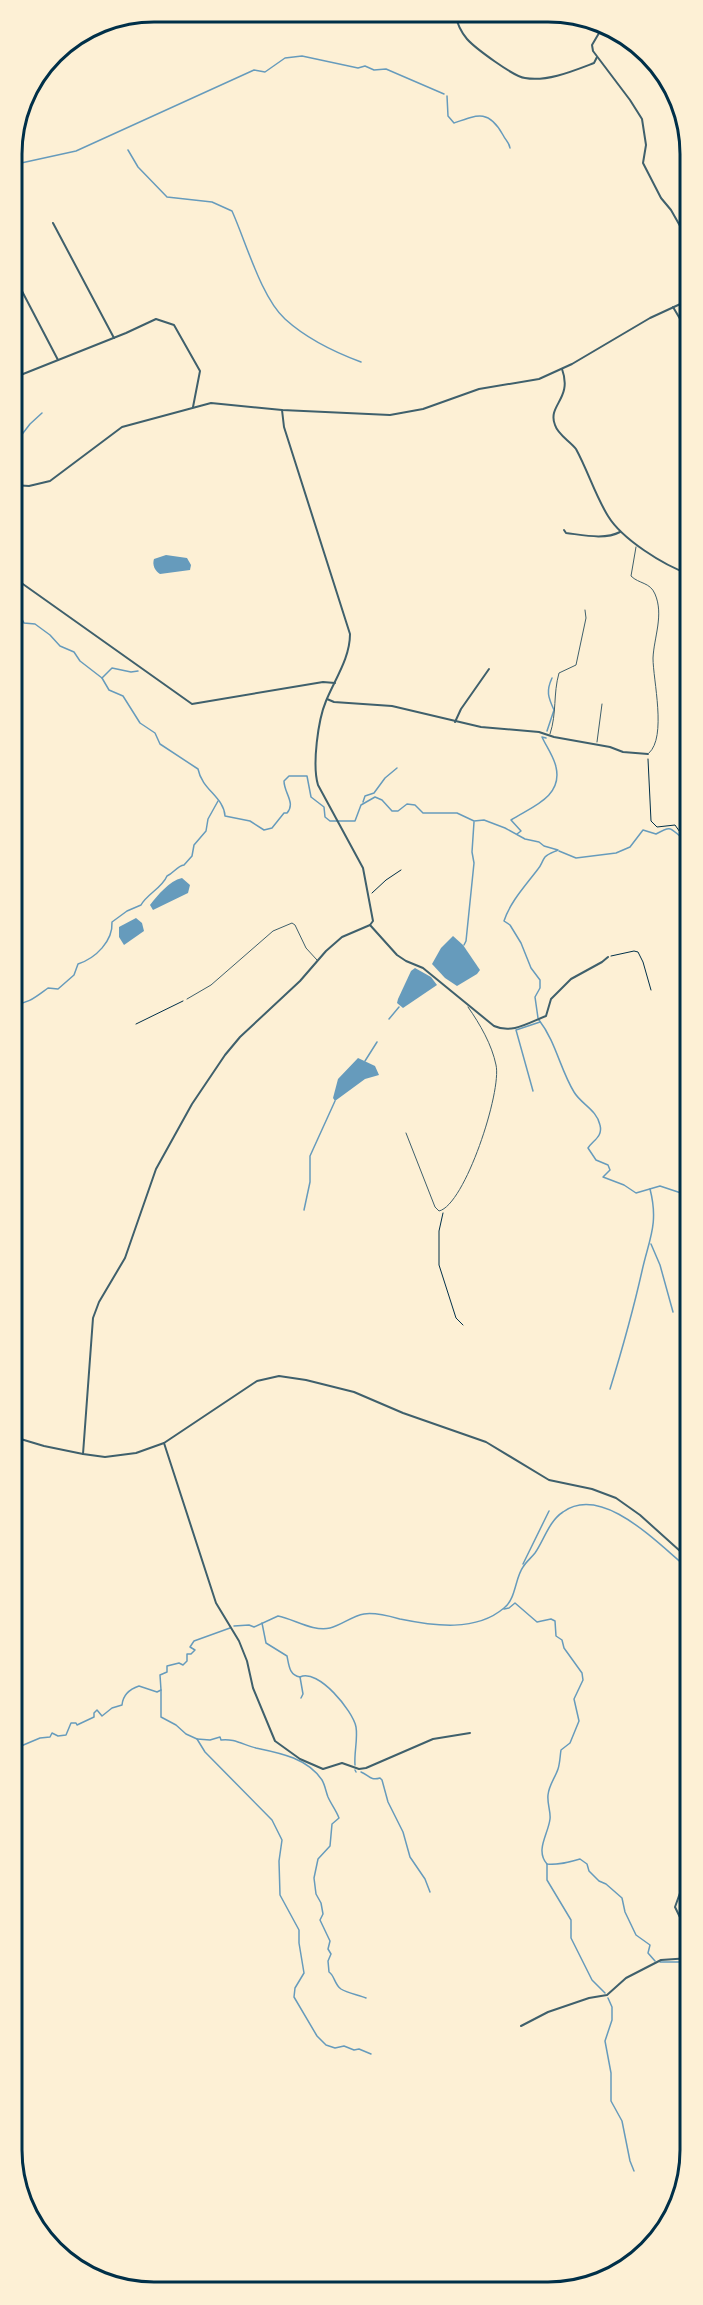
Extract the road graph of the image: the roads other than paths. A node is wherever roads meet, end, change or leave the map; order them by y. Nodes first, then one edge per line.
1 (457, 22) edge
2 (599, 33) edge
3 (597, 57) junction
4 (53, 223) dead end
5 (680, 226) edge
6 (23, 293) edge
7 (680, 304) edge
8 (673, 307) junction
9 (680, 320) edge
10 (114, 338) junction
11 (58, 360) junction
12 (562, 369) junction
13 (23, 374) edge
14 (192, 407) junction
15 (282, 410) junction
16 (23, 486) edge
17 (564, 530) dead end
18 (620, 532) junction
19 (637, 544) junction
20 (680, 571) edge
21 (23, 584) edge
22 (585, 610) dead end
23 (489, 669) dead end
24 (335, 683) junction
25 (327, 699) junction
26 (602, 704) dead end
27 (455, 722) junction
28 (549, 736) junction
29 (596, 744) junction
30 (648, 754) joint
31 (370, 925) junction
32 (608, 957) road end
33 (316, 960) junction
34 (187, 999) road end
35 (467, 1005) junction
36 (406, 1133) dead end
37 (22, 1440) edge
38 (164, 1443) junction
39 (85, 1455) junction
40 (680, 1551) edge
41 (470, 1733) dead end
42 (680, 1893) edge
43 (680, 1917) edge
44 (680, 1959) edge
45 (521, 2026) dead end

1 - 3 street
2 - 3 street
3 - 5 street
4 - 10 street
6 - 11 street
7 - 8 street
8 - 9 street
8 - 12 street
10 - 11 street
10 - 14 street
11 - 13 street
12 - 15 street
12 - 18 street
14 - 15 street
14 - 16 street
15 - 24 street
17 - 18 street
18 - 19 street
19 - 20 street
19 - 30 lane
21 - 24 street
22 - 28 lane
23 - 27 street
24 - 25 street
25 - 27 street
25 - 31 street
26 - 29 lane
27 - 28 street
28 - 29 street
29 - 30 street
31 - 33 street
31 - 35 street
32 - 35 street
33 - 34 lane
33 - 39 street
35 - 36 lane
37 - 39 street
38 - 39 street
38 - 40 street
38 - 41 street
42 - 43 street
44 - 45 street

